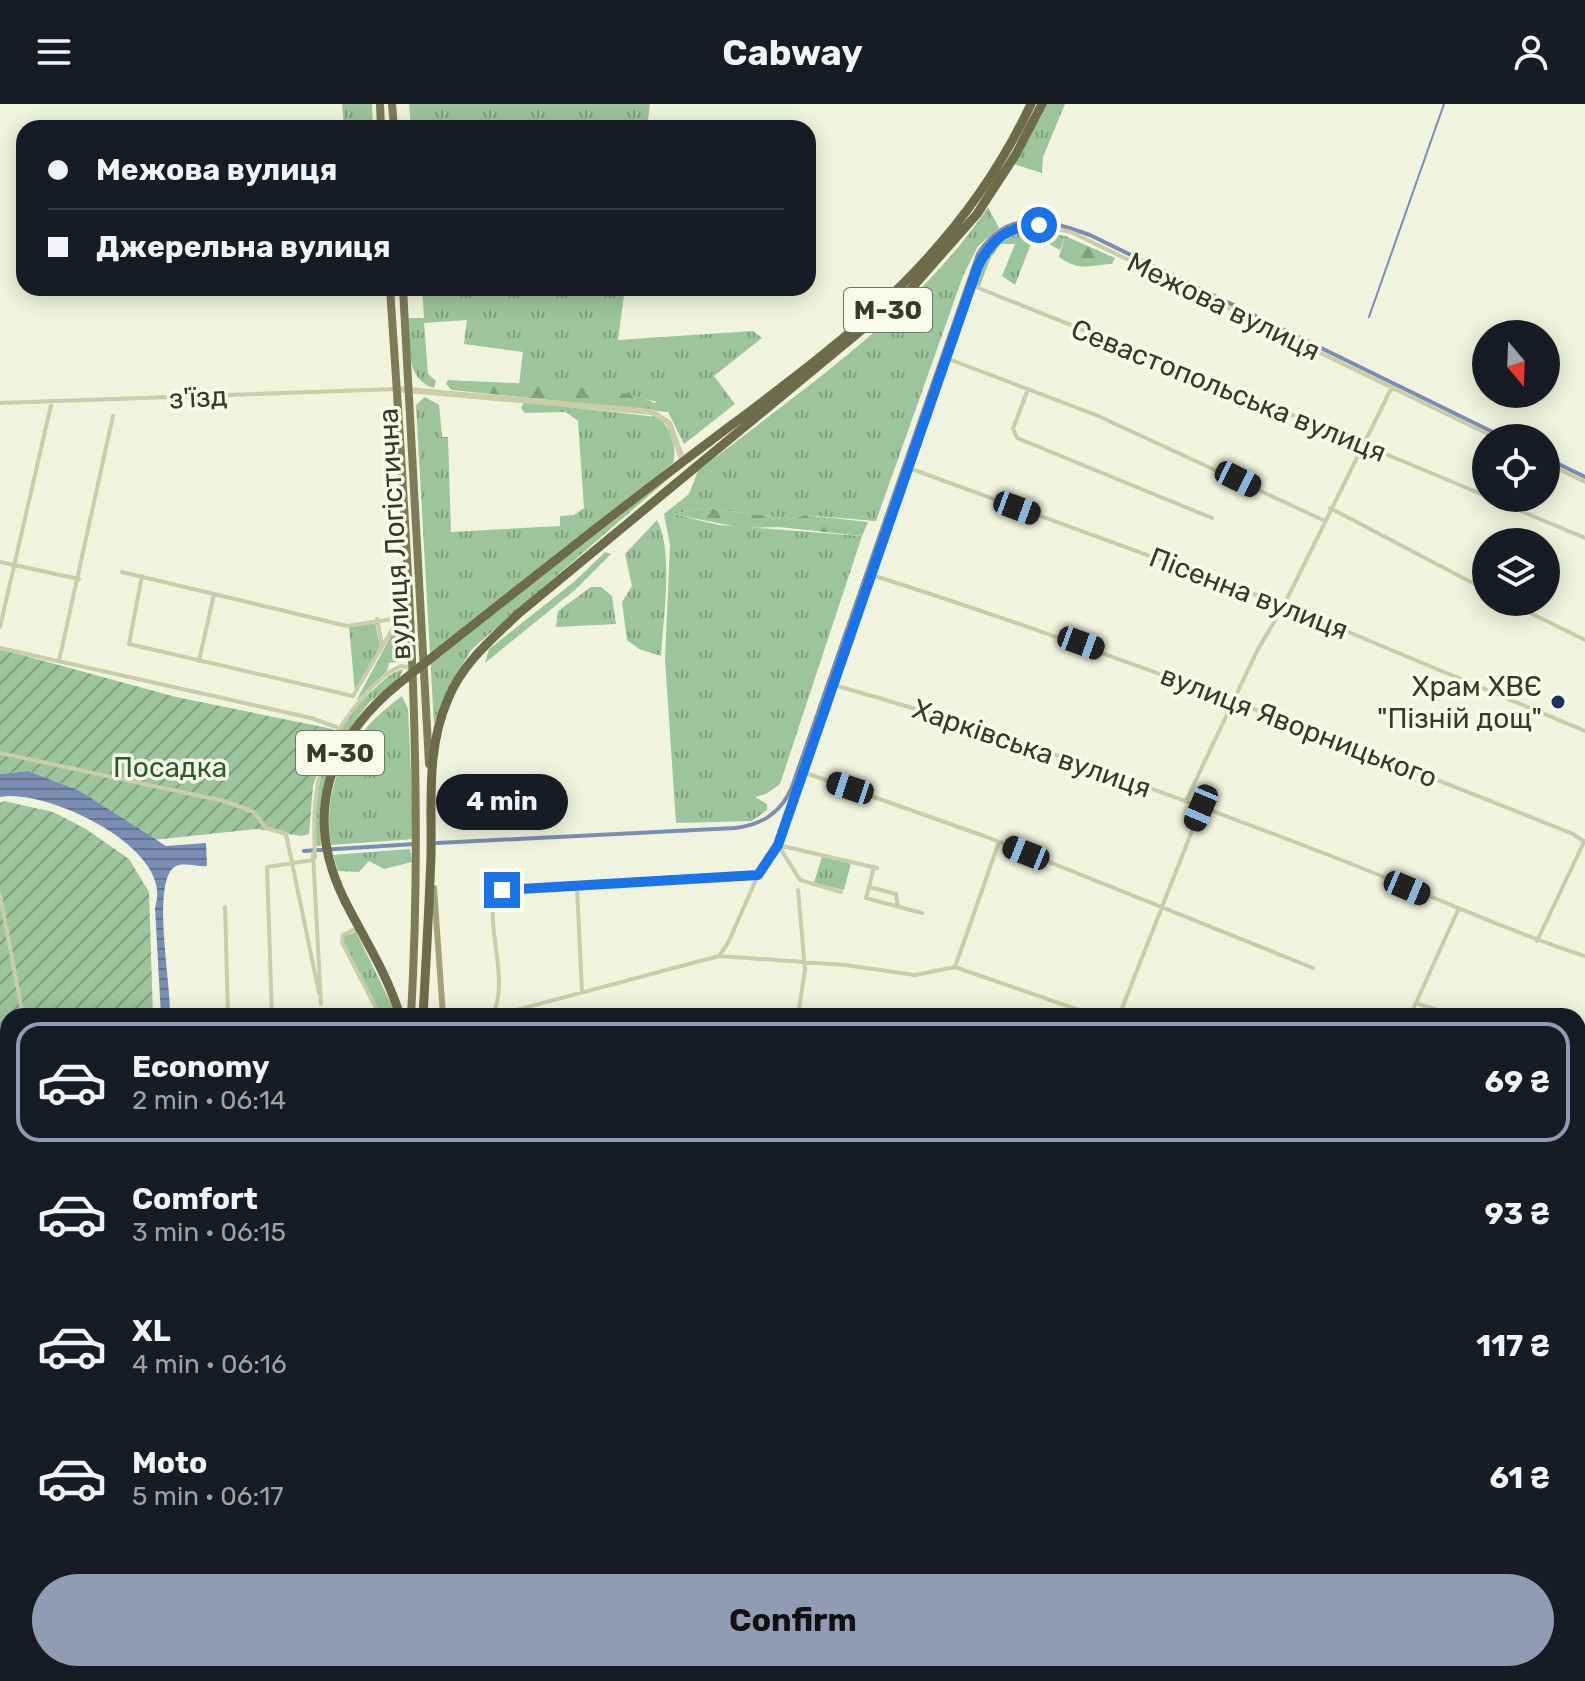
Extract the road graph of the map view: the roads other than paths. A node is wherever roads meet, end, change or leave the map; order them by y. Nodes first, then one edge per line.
1 (1031, 104) edge
2 (1042, 104) edge
3 (971, 285) junction
4 (391, 296) edge
5 (403, 296) edge
6 (946, 358) junction
7 (1392, 387) junction
8 (397, 389) junction
9 (409, 389) junction
10 (1028, 389) junction
11 (52, 401) junction
12 (0, 403) edge
13 (113, 416) dead end
14 (1472, 426) edge
15 (1362, 444) junction
16 (683, 461) junction
17 (908, 468) junction
18 (1560, 470) edge
19 (687, 473) junction
20 (1585, 482) edge
21 (1472, 490) edge
22 (1330, 508) junction
23 (1523, 512) edge
24 (1212, 518) dead end
25 (1323, 520) junction
26 (1585, 538) edge
27 (0, 562) edge
28 (15, 565) junction
29 (122, 572) dead end
30 (872, 575) junction
31 (142, 576) junction
32 (79, 579) junction
33 (1472, 583) edge
34 (214, 594) junction
35 (1284, 605) junction
36 (410, 610) junction
37 (1536, 616) edge
38 (399, 618) junction
39 (377, 619) junction
40 (0, 627) edge
41 (1585, 640) edge
42 (382, 646) junction
43 (0, 648) edge
44 (59, 661) junction
45 (199, 661) junction
46 (412, 668) junction
47 (834, 685) junction
48 (1233, 702) junction
49 (337, 728) junction
50 (1585, 731) edge
51 (0, 753) edge
52 (803, 772) junction
53 (430, 777) junction
54 (1186, 801) junction
55 (1201, 808) junction
56 (1585, 841) edge
57 (999, 842) junction
58 (778, 845) junction
59 (430, 846) junction
60 (758, 875) junction
61 (577, 887) junction
62 (869, 887) junction
63 (798, 890) dead end
64 (841, 892) dead end
65 (0, 895) edge
66 (225, 907) dead end
67 (898, 907) junction
68 (1159, 909) junction
69 (1458, 910) junction
70 (922, 913) dead end
71 (361, 931) junction
72 (1537, 941) junction
73 (719, 956) junction
74 (1585, 956) edge
75 (804, 962) junction
76 (955, 967) junction
77 (1313, 968) dead end
78 (582, 992) junction
79 (1416, 1003) junction
80 (321, 1004) junction
81 (21, 1008) edge
82 (228, 1008) edge
83 (272, 1008) edge
84 (376, 1008) edge
85 (396, 1008) edge
86 (411, 1008) edge
87 (423, 1008) edge
88 (442, 1008) edge
89 (496, 1008) edge
90 (523, 1008) edge
91 (799, 1008) edge
92 (1073, 1008) edge
93 (1122, 1008) edge
94 (1414, 1008) edge
95 (1431, 1008) edge

1 - 16 highway, М-30
2 - 19 highway, М-30
3 - 6 street, Межова вулиця
3 - 7 street, Межова вулиця
3 - 15 street, Севастопольська вулиця
4 - 8 main road
5 - 9 main road, вулиця Логістична
6 - 10 street
6 - 17 street, Межова вулиця
7 - 14 street, Межова вулиця
7 - 15 street
8 - 9 street
8 - 11 street, з'їзд
8 - 36 main road
9 - 16 street
9 - 53 main road, вулиця Логістична
10 - 24 street
10 - 25 street
11 - 12 street, з'їзд
11 - 28 street
13 - 32 street
15 - 21 street, Севастопольська вулиця
15 - 22 street
16 - 19 highway
16 - 71 highway, М-30, bridge
17 - 30 street, Межова вулиця
17 - 35 street, Пісенна вулиця
18 - 20 street
19 - 53 highway, М-30
22 - 25 street
22 - 33 street
23 - 26 street, Севастопольська вулиця
25 - 35 street
27 - 28 street
28 - 32 street
28 - 40 street
29 - 31 street
30 - 47 street, Межова вулиця
30 - 48 street, вулиця Яворницького
31 - 34 street
31 - 45 street
32 - 44 street
34 - 39 street
34 - 45 street
35 - 48 street
35 - 50 street, Пісенна вулиця
36 - 38 street
36 - 46 main road
37 - 41 street
38 - 39 street
38 - 42 street
39 - 42 street
42 - 45 street
43 - 44 street
44 - 49 street
46 - 49 street
46 - 86 main road
47 - 52 street, Межова вулиця
47 - 54 street, Харківська вулиця
48 - 54 street
48 - 56 street, вулиця Яворницького
49 - 80 street
51 - 80 street
52 - 57 street
52 - 58 street, Межова вулиця
53 - 59 highway, М-30
54 - 55 street, Харківська вулиця
55 - 68 street
55 - 69 street, Харківська вулиця
56 - 72 street
57 - 68 street
57 - 76 street
58 - 60 street, Межова вулиця
58 - 62 street
58 - 64 street
59 - 87 highway, М-30
59 - 88 main road
60 - 61 street
60 - 73 street, Межова вулиця
61 - 78 street
61 - 89 street
62 - 67 street
62 - 67 street
63 - 75 street
65 - 81 street
66 - 82 street
67 - 70 street
68 - 77 street
68 - 93 street
69 - 72 street, Харківська вулиця
69 - 79 street
71 - 84 street
71 - 85 highway, М-30
72 - 74 street, Харківська вулиця
73 - 75 street
73 - 78 street
75 - 76 street
75 - 91 street
76 - 92 street
78 - 90 street
79 - 94 street
79 - 95 street
80 - 83 street, bridge

